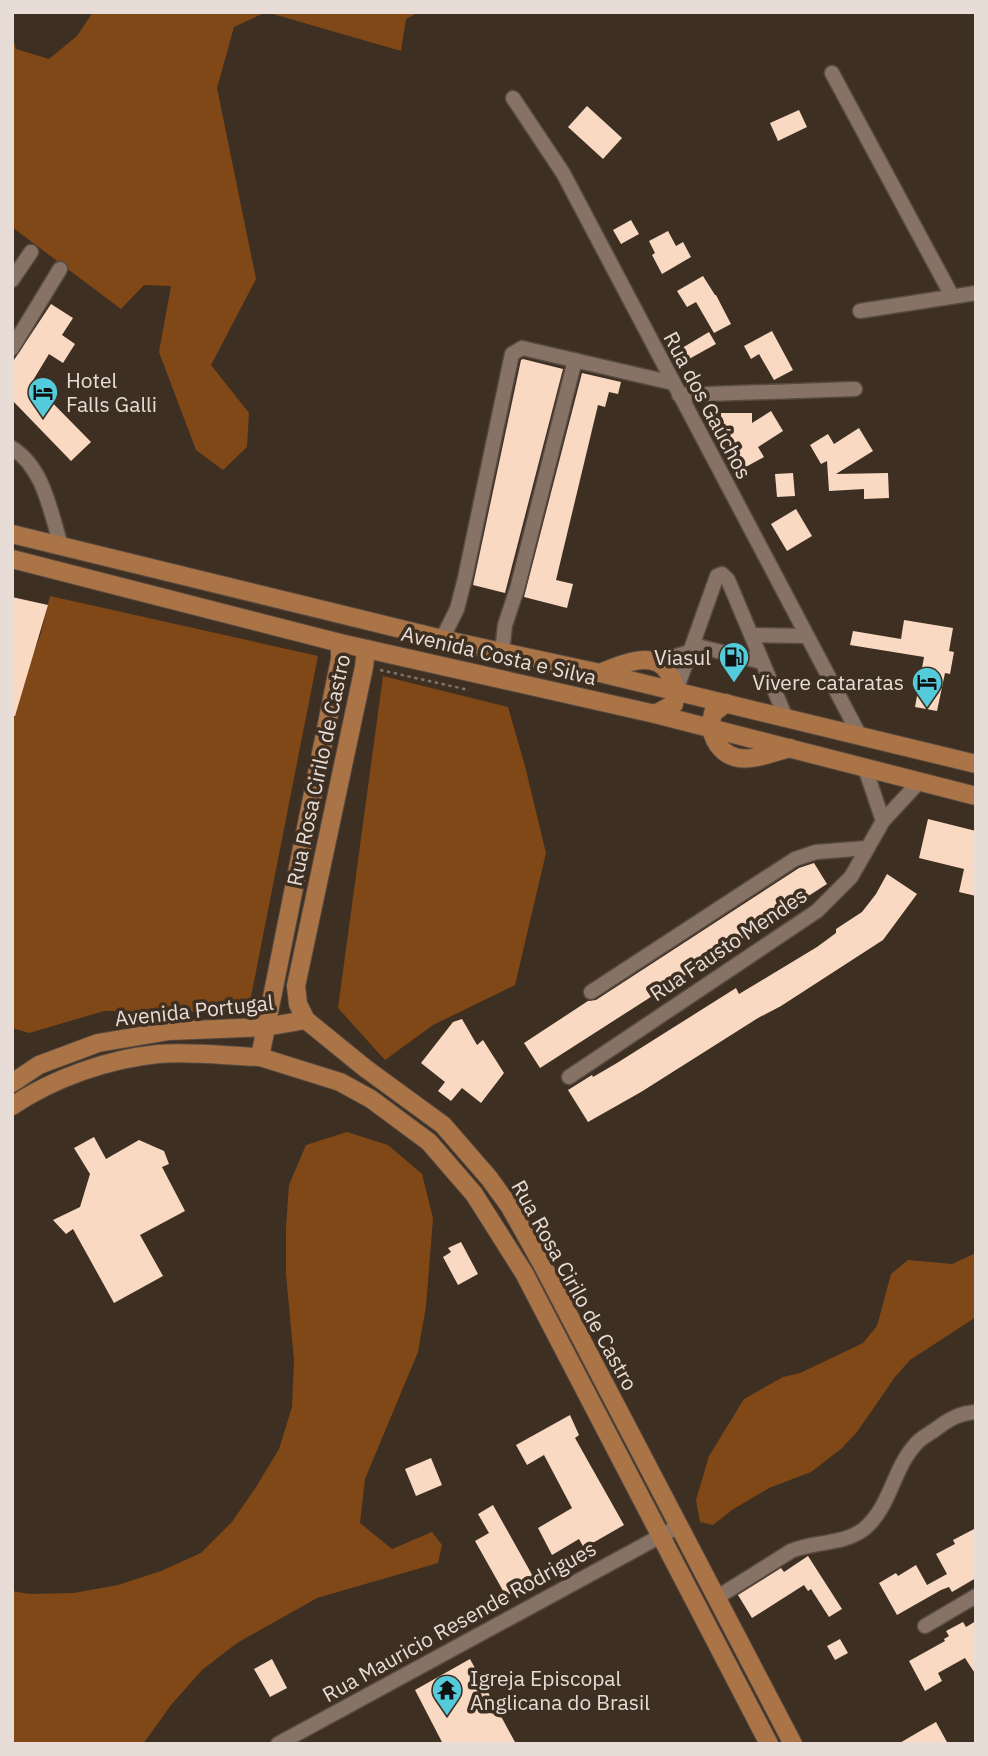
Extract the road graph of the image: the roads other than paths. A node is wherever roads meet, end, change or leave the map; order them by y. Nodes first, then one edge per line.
1 (832, 73) dead end
2 (513, 99) dead end
3 (31, 252) dead end
4 (60, 269) dead end
5 (12, 279) edge
6 (976, 293) edge
7 (952, 296) junction
8 (860, 311) dead end
9 (12, 348) edge
10 (575, 360) junction
11 (676, 389) junction
12 (855, 389) dead end
13 (12, 449) edge
14 (12, 534) edge
15 (61, 545) junction
16 (12, 559) edge
17 (751, 635) junction
18 (807, 636) junction
19 (442, 639) junction
20 (340, 643) junction
21 (366, 649) junction
22 (691, 649) junction
23 (502, 652) junction
24 (655, 662) junction
25 (762, 662) junction
26 (600, 673) junction
27 (676, 691) junction
28 (726, 703) junction
29 (655, 714) junction
30 (786, 718) junction
31 (711, 727) junction
32 (860, 736) junction
33 (976, 764) edge
34 (865, 768) junction
35 (919, 782) junction
36 (976, 796) edge
37 (883, 821) junction
38 (867, 848) junction
39 (591, 992) dead end
40 (306, 1020) junction
41 (265, 1027) junction
42 (260, 1057) junction
43 (569, 1077) dead end
44 (12, 1083) edge
45 (12, 1106) edge
46 (443, 1125) junction
47 (429, 1142) junction
48 (542, 1264) junction
49 (524, 1273) junction
50 (976, 1412) edge
51 (679, 1526) junction
52 (660, 1536) junction
53 (976, 1596) edge
54 (716, 1598) junction
55 (925, 1626) dead end
56 (278, 1744) edge
57 (769, 1744) edge
58 (793, 1744) edge

1 - 7 street
2 - 11 street, Rua dos Gaúchos
3 - 5 street
4 - 9 street
6 - 7 street
7 - 8 street
10 - 11 street
10 - 19 street
10 - 23 street
11 - 12 street
11 - 18 street, Rua dos Gaúchos
13 - 15 street
14 - 15 main road, Avenida Costa e Silva
15 - 19 main road, Avenida Costa e Silva
16 - 20 main road, Avenida Costa e Silva
17 - 18 street
17 - 22 street
17 - 25 street
18 - 32 street, Rua dos Gaúchos
19 - 23 main road, Avenida Costa e Silva
20 - 21 main road, Avenida Costa e Silva
20 - 41 main road
21 - 29 main road, Avenida Costa e Silva
21 - 40 main road, Rua Rosa Cirilo de Castro
22 - 24 street
22 - 25 street
22 - 27 street
23 - 26 main road, Avenida Costa e Silva
24 - 26 main road
24 - 27 main road
25 - 30 street
26 - 27 main road, Avenida Costa e Silva
27 - 28 main road, Avenida Costa e Silva
27 - 29 main road
28 - 30 main road, Avenida Costa e Silva
28 - 31 main road
29 - 31 main road, Avenida Costa e Silva
30 - 32 main road, Avenida Costa e Silva
31 - 34 main road
32 - 33 main road, Avenida Costa e Silva
34 - 35 main road
34 - 37 street
35 - 36 main road
35 - 37 street, Rua Fausto Mendes
37 - 38 street, Rua Fausto Mendes
38 - 39 street
38 - 43 street, Rua Fausto Mendes
40 - 41 main road, Avenida Portugal
40 - 46 main road, Rua Rosa Cirilo de Castro
41 - 42 main road
41 - 44 main road, Avenida Portugal
42 - 45 main road, Avenida Portugal
42 - 47 main road, Avenida Portugal
46 - 47 main road
46 - 48 main road, Rua Rosa Cirilo de Castro
47 - 49 main road, Avenida Portugal
48 - 49 main road
48 - 51 main road, Rua Rosa Cirilo de Castro
49 - 52 main road, Avenida Portugal
50 - 54 street
51 - 52 street, Rua Mauricio Resende Rodrigues
51 - 54 main road, Rua Rosa Cirilo de Castro
52 - 56 street, Rua Mauricio Resende Rodrigues
52 - 57 main road, Avenida Portugal
53 - 55 street
54 - 58 main road, Rua Rosa Cirilo de Castro

